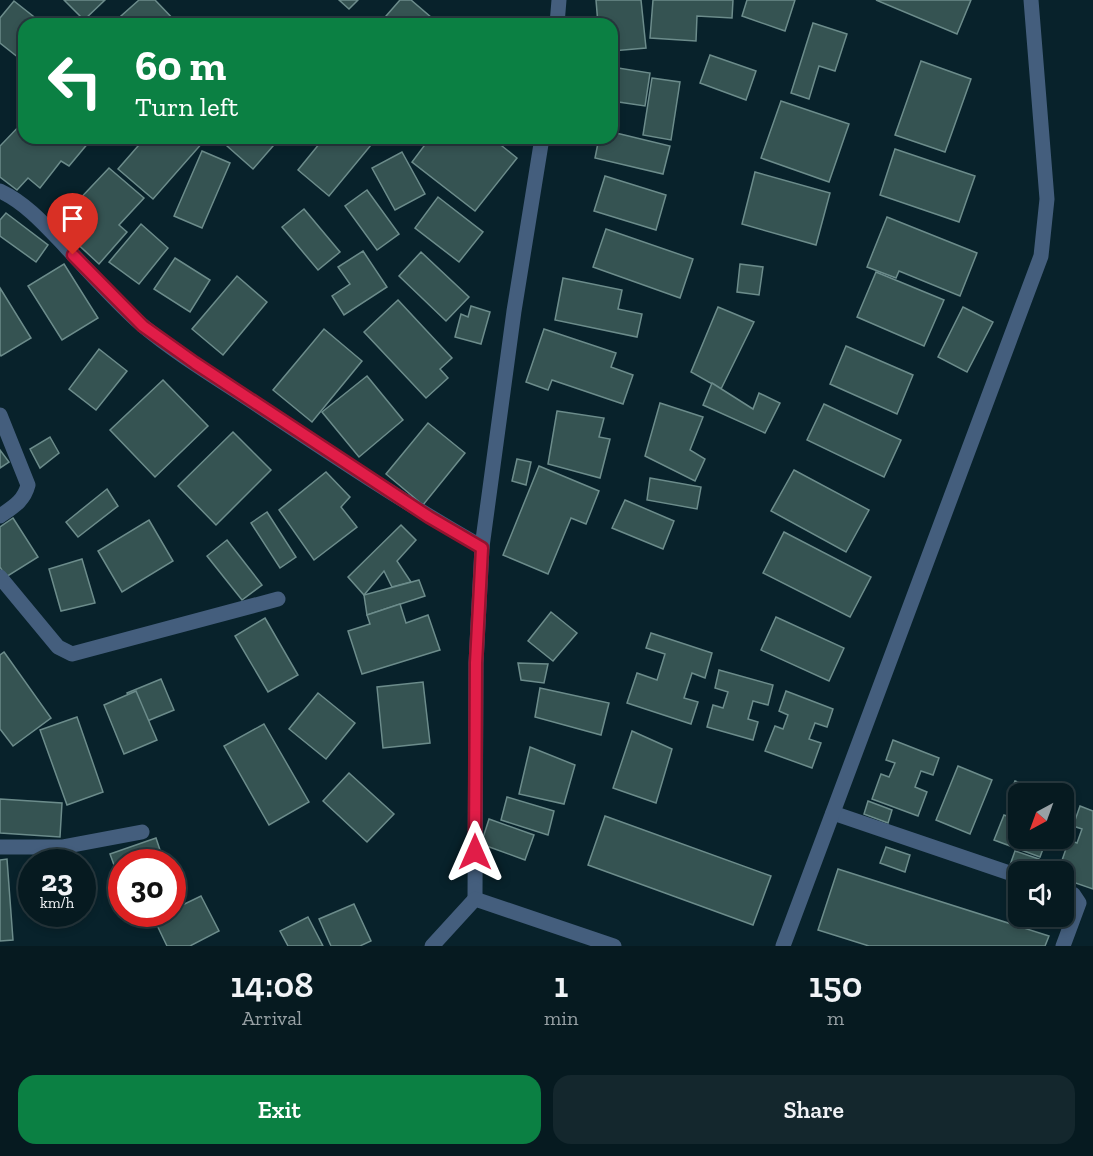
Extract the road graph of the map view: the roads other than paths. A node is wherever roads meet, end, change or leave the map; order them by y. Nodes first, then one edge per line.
1 (559, 0) edge
2 (1031, 0) edge
3 (558, 18) edge
4 (541, 144) edge
5 (0, 191) edge
6 (0, 415) edge
7 (0, 516) edge
8 (482, 548) junction
9 (0, 577) edge
10 (278, 599) dead end
11 (833, 813) junction
12 (142, 832) dead end
13 (0, 847) edge
14 (1008, 873) edge
15 (1074, 896) edge
16 (475, 899) junction
17 (1074, 916) edge
18 (1070, 927) edge
19 (432, 946) edge
20 (614, 946) edge
21 (783, 946) edge
22 (1063, 946) edge

1 - 3 street
2 - 11 street
4 - 8 street
5 - 8 street
6 - 7 street
8 - 16 street
9 - 10 street
11 - 14 street
11 - 21 street
12 - 13 street
15 - 17 street
16 - 19 street
16 - 20 street
18 - 22 street

